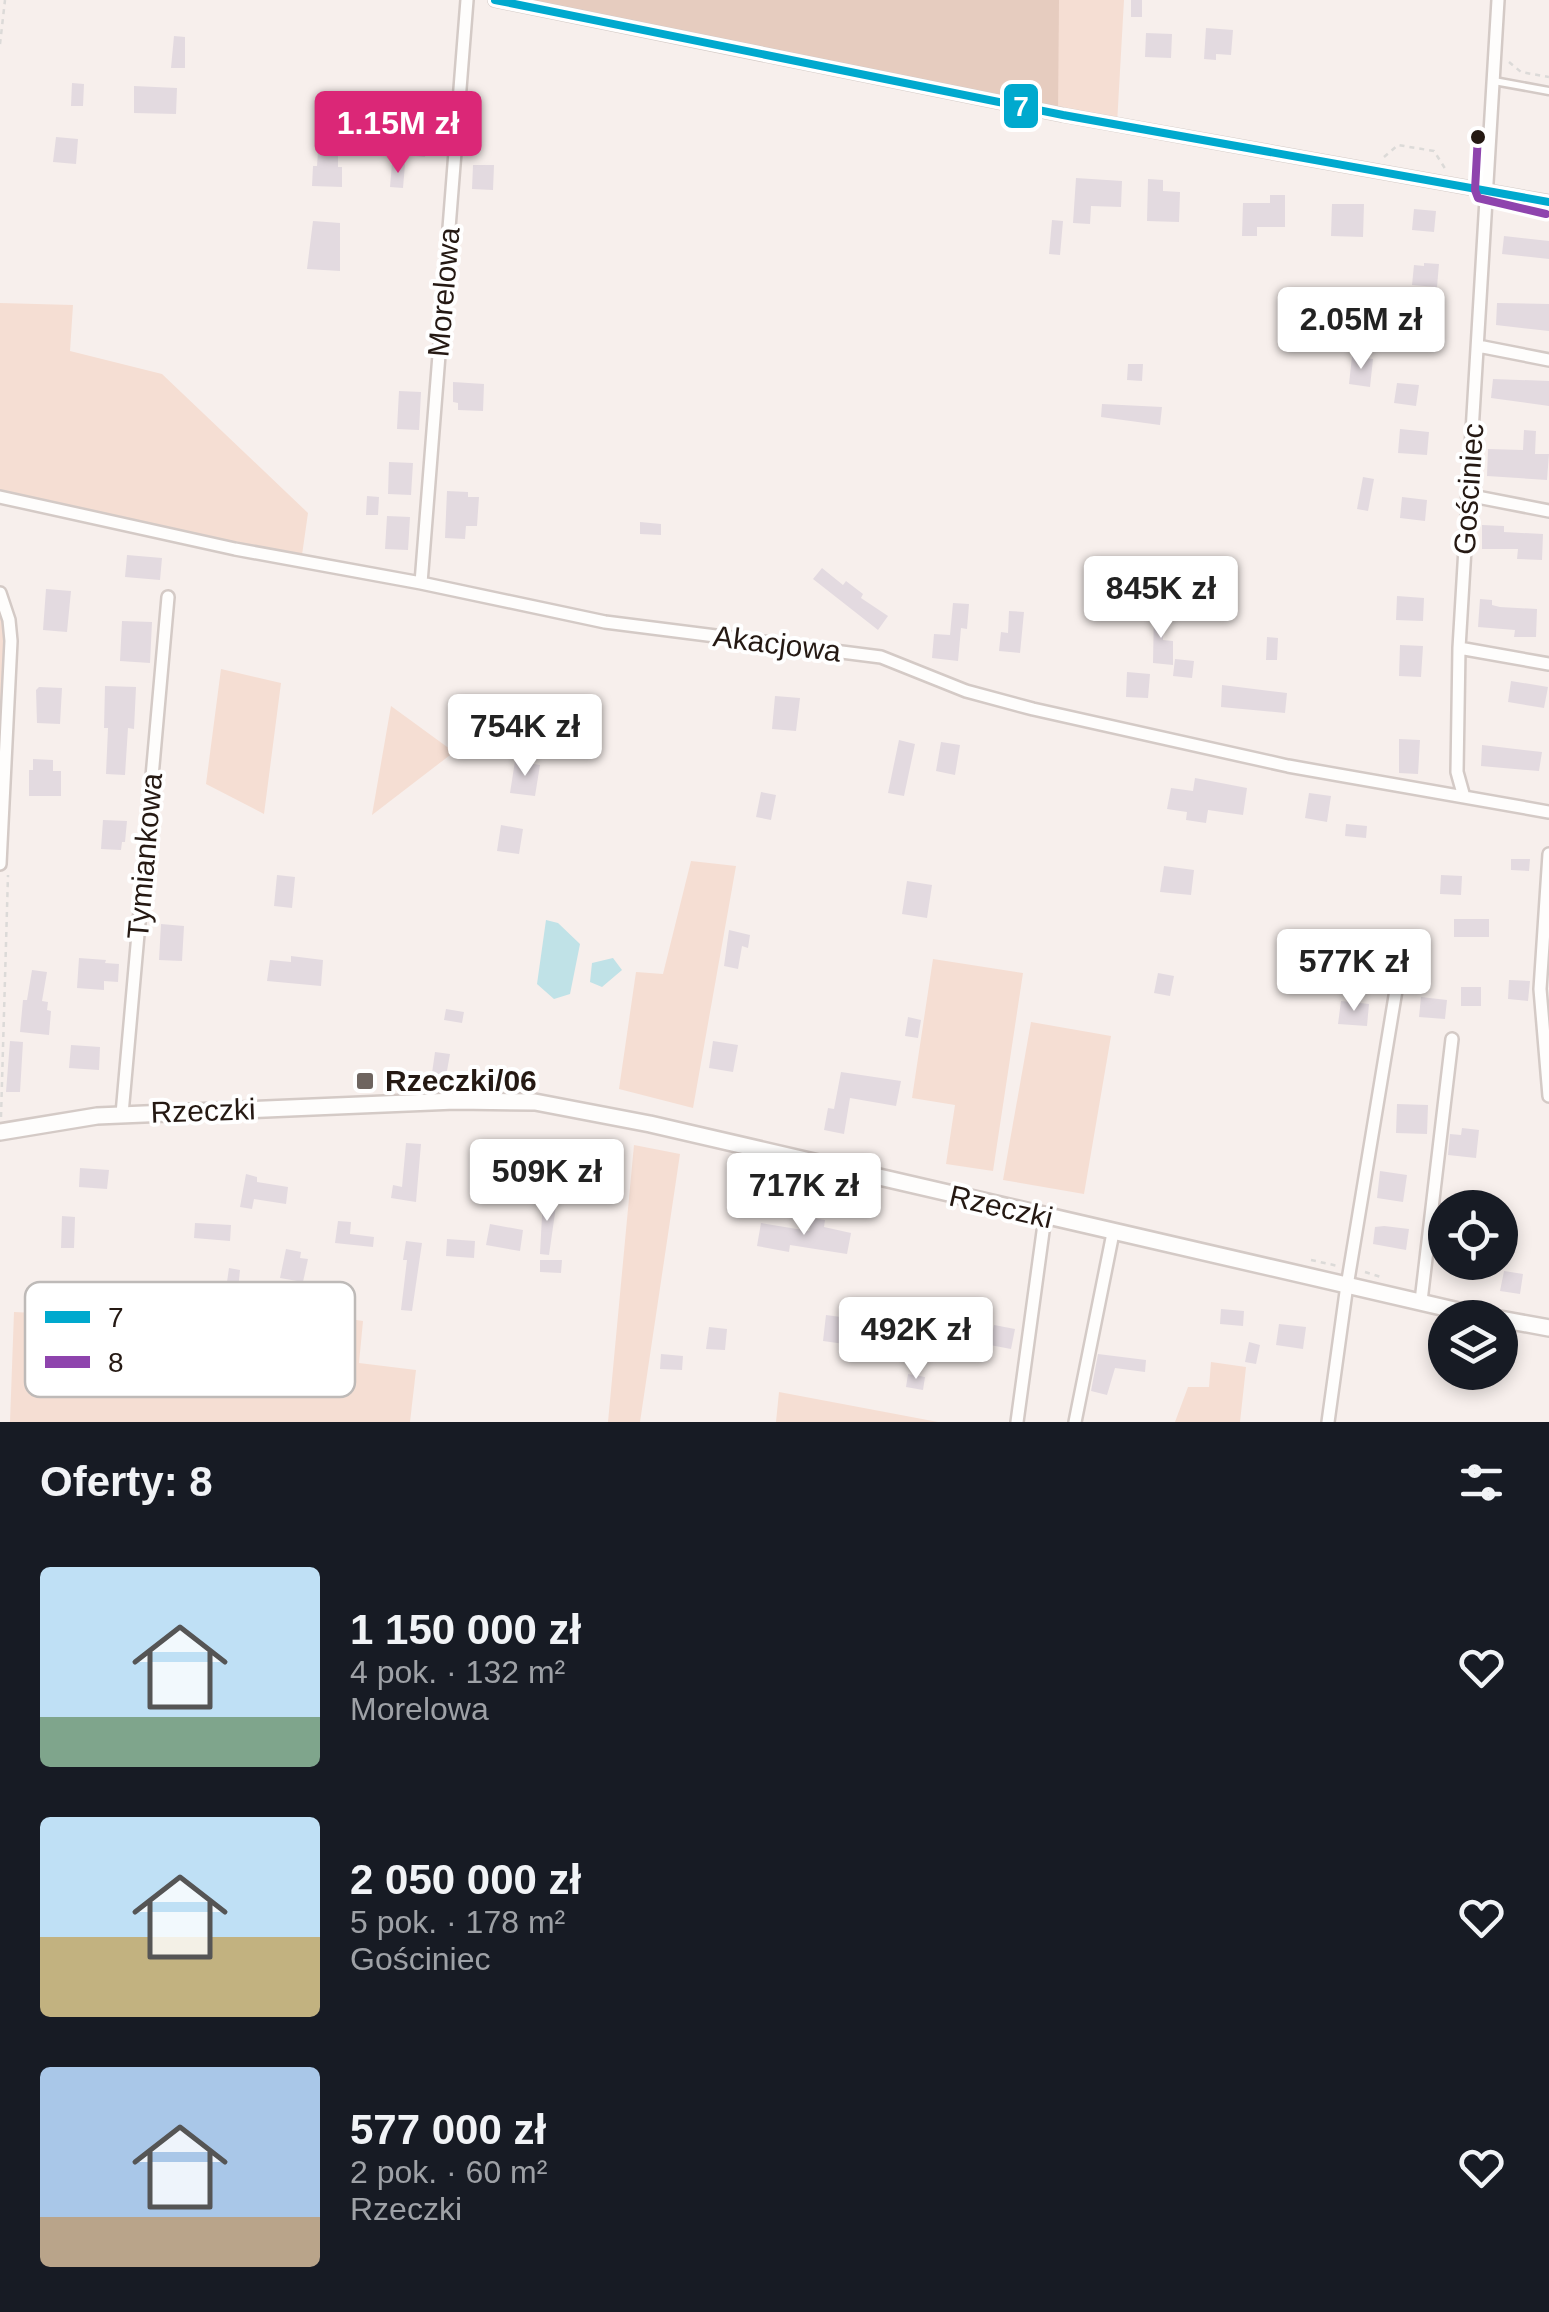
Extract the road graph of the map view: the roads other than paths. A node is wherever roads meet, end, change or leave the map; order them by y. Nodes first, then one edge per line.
1 (467, 0) edge
2 (495, 0) edge
3 (1498, 0) edge
4 (1493, 80) junction
5 (1549, 91) edge
6 (1487, 190) junction
7 (1549, 202) edge
8 (1478, 346) junction
9 (1549, 360) edge
10 (1467, 496) junction
11 (0, 497) edge
12 (1549, 511) edge
13 (421, 583) junction
14 (0, 593) edge
15 (168, 598) dead end
16 (1460, 648) junction
17 (1549, 664) edge
18 (1464, 797) junction
19 (1549, 812) edge
20 (1549, 854) edge
21 (0, 864) edge
22 (1402, 954) dead end
23 (1452, 1039) dead end
24 (1549, 1096) edge
25 (122, 1114) junction
26 (0, 1132) edge
27 (1045, 1217) junction
28 (1113, 1233) junction
29 (1348, 1285) junction
30 (1420, 1302) junction
31 (1428, 1304) edge
32 (1518, 1323) edge
33 (1549, 1328) edge
34 (1018, 1422) edge
35 (1075, 1422) edge
36 (1328, 1422) edge

1 - 13 street, Morelowa
2 - 6 street
3 - 4 street, Gościniec
4 - 5 lane
4 - 6 street, Gościniec
6 - 7 street
6 - 8 street, Gościniec
8 - 9 street
8 - 10 street, Gościniec
10 - 12 street
10 - 16 street, Gościniec
11 - 13 street, Akacjowa
13 - 18 street, Akacjowa
14 - 21 street
15 - 25 street, Tymiankowa
16 - 17 street
16 - 18 street, Gościniec
18 - 19 street, Akacjowa
20 - 24 street
22 - 29 street
23 - 30 street
25 - 26 main road, Rzeczki
25 - 27 main road, Rzeczki
27 - 28 main road, Rzeczki
27 - 34 street
28 - 29 main road, Rzeczki
28 - 35 street
29 - 30 main road, Rzeczki
29 - 36 street
30 - 31 main road, Rzeczki
32 - 33 main road

